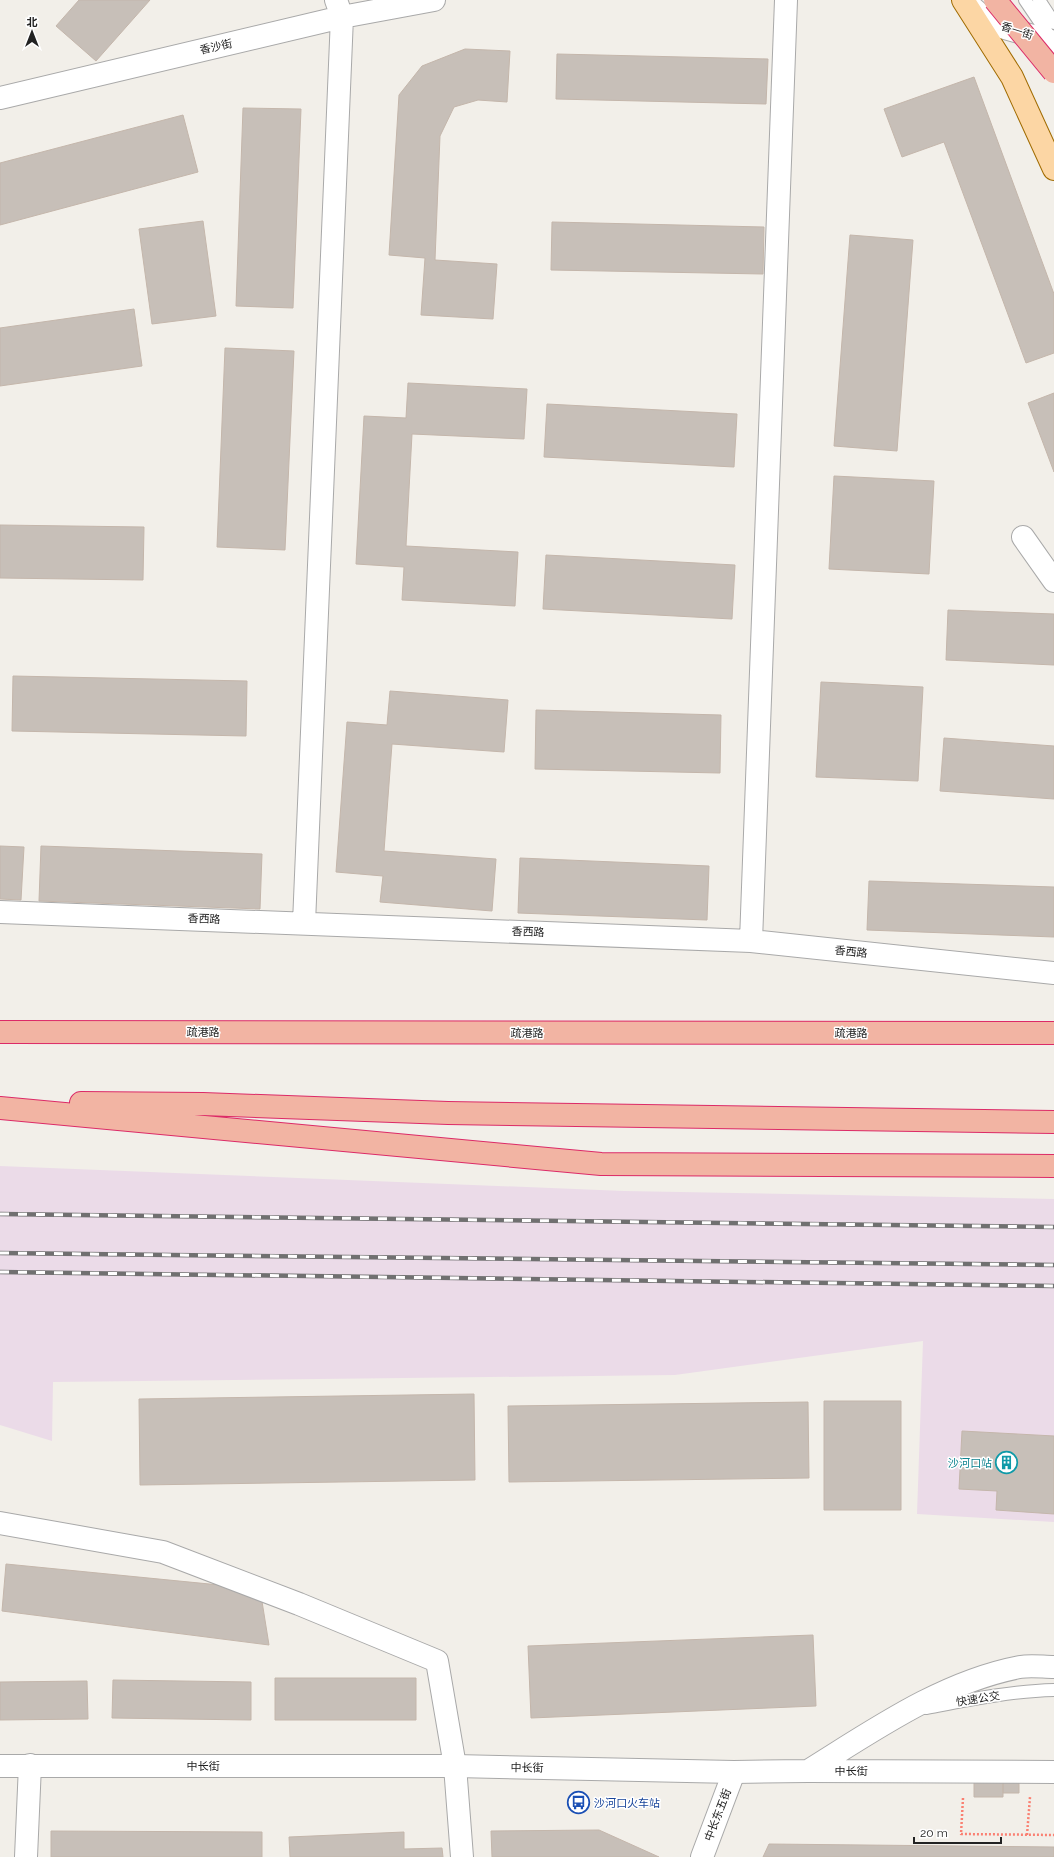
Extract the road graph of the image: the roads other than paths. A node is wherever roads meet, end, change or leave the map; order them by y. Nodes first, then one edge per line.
1 (434, 0) edge
2 (786, 0) edge
3 (963, 0) edge
4 (995, 0) edge
5 (1025, 0) edge
6 (1039, 0) edge
7 (340, 9) edge
8 (1054, 37) edge
9 (1054, 72) edge
10 (0, 98) edge
11 (1054, 169) edge
12 (1023, 537) dead end
13 (1054, 581) edge
14 (0, 912) edge
15 (304, 923) junction
16 (751, 941) junction
17 (1054, 973) edge
18 (0, 1023) edge
19 (0, 1032) edge
20 (30, 1032) junction
21 (1054, 1033) edge
22 (0, 1102) edge
23 (0, 1108) edge
24 (1054, 1122) edge
25 (1054, 1166) edge
26 (0, 1523) edge
27 (1054, 1667) edge
28 (1054, 1690) edge
29 (902, 1713) junction
30 (30, 1765) junction
31 (0, 1766) edge
32 (455, 1766) junction
33 (808, 1771) junction
34 (734, 1772) junction
35 (1054, 1772) edge
36 (26, 1857) edge
37 (462, 1857) edge
38 (702, 1857) edge

1 - 7 street, 香沙街
2 - 16 street
3 - 8 street, 香一街
3 - 11 main road
4 - 9 highway, bridge
5 - 8 lane
6 - 8 lane
7 - 10 street, 香沙街
7 - 15 street
12 - 13 street
14 - 15 street, 香西路
15 - 16 street, 香西路
16 - 17 street, 香西路
18 - 20 highway
19 - 20 highway, 疏港路
20 - 21 highway, 疏港路
22 - 24 highway
23 - 25 highway
26 - 32 street
27 - 29 street
28 - 29 lane, 快速公交
29 - 33 street
30 - 31 street, 中长街
30 - 32 street, 中长街
30 - 36 street
32 - 34 street, 中长街
32 - 37 street
33 - 34 street, 中长街
33 - 35 street, 中长街
34 - 38 street, 中长东五街

